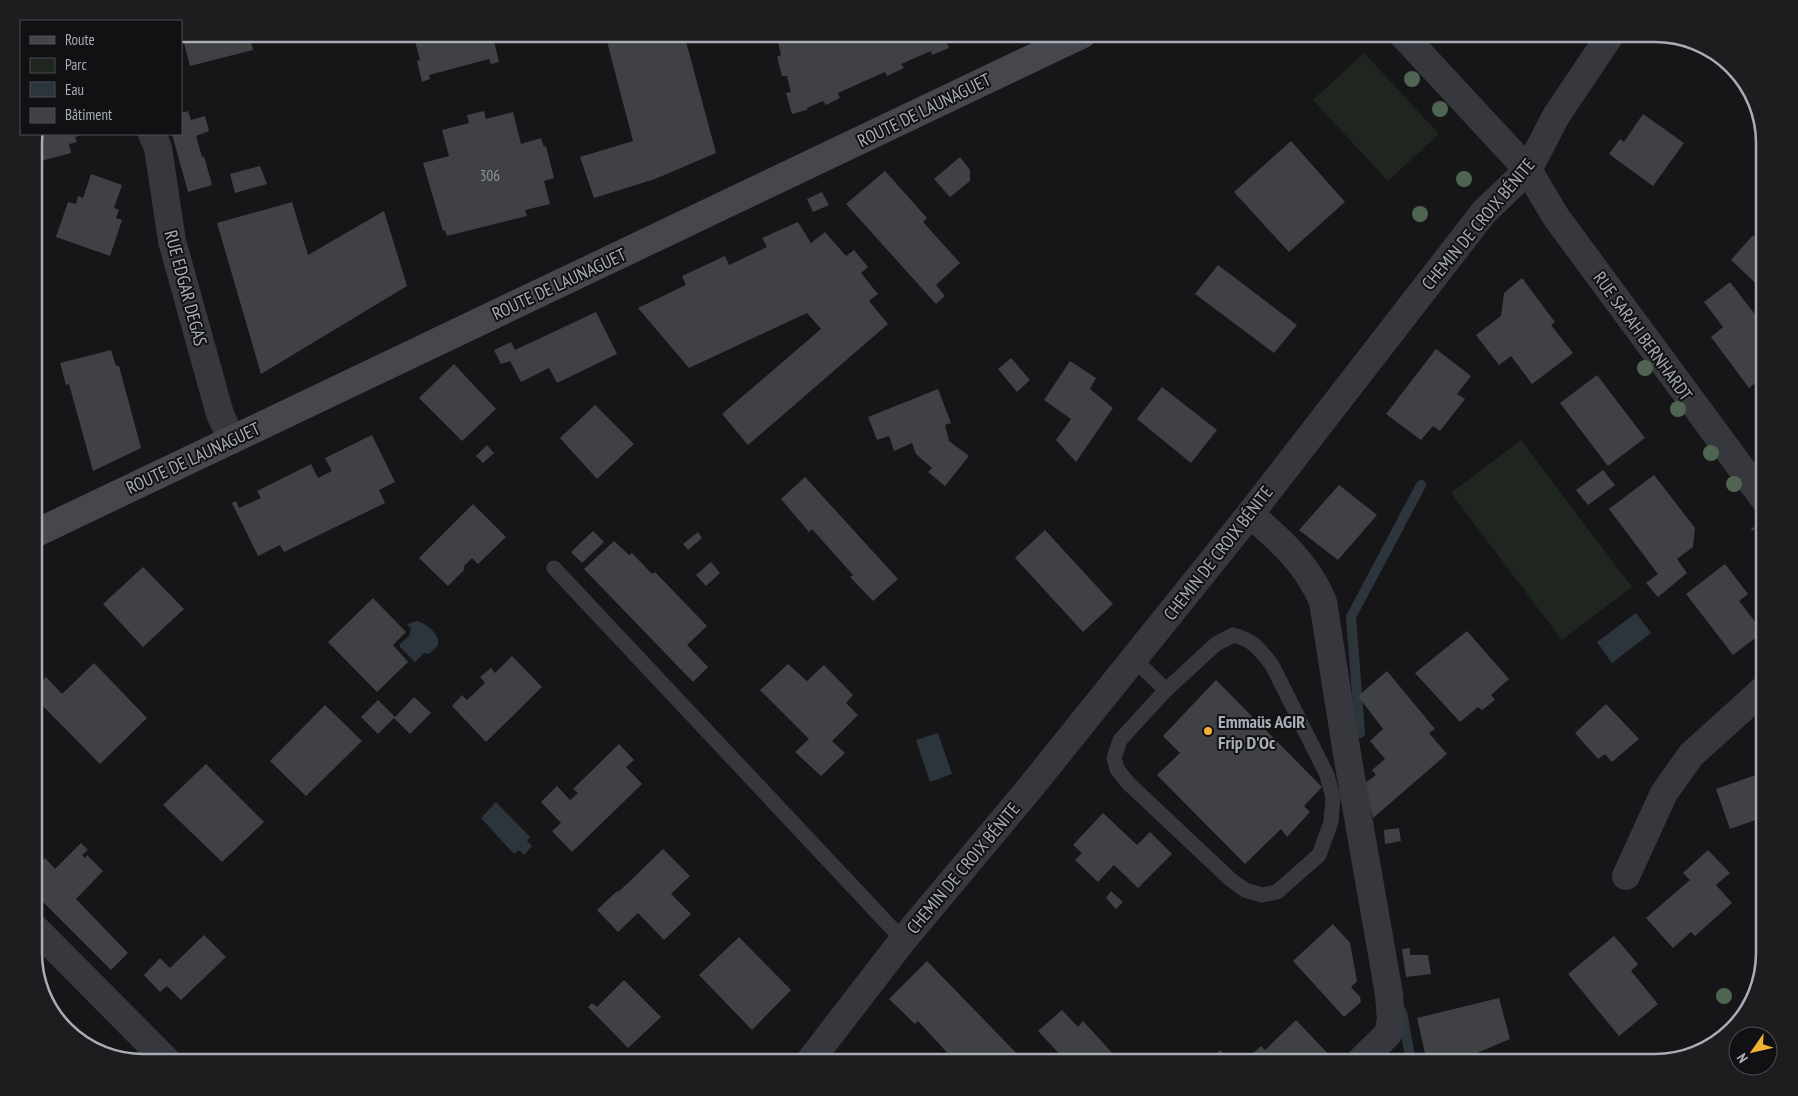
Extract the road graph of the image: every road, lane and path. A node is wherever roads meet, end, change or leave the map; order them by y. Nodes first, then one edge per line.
1 (1066, 42) edge
2 (1409, 42) edge
3 (1606, 42) edge
4 (152, 135) edge
5 (1528, 170) junction
6 (232, 440) junction
7 (1755, 487) edge
8 (1250, 514) junction
9 (43, 530) edge
10 (554, 568) dead end
11 (1134, 659) junction
12 (1166, 690) junction
13 (1756, 696) edge
14 (1626, 876) dead end
15 (43, 935) edge
16 (903, 940) junction
17 (160, 1054) edge
18 (815, 1054) edge
19 (1367, 1054) edge

1 - 6 main road, ROUTE DE LAUNAGUET
2 - 5 street, RUE SARAH BERNHARDT
3 - 5 street, CHEMIN DE CROIX BÉNITE
4 - 6 street, RUE EDGAR DEGAS
5 - 7 street, RUE SARAH BERNHARDT
5 - 8 street, CHEMIN DE CROIX BÉNITE
6 - 9 main road, ROUTE DE LAUNAGUET
8 - 11 street, CHEMIN DE CROIX BÉNITE
8 - 19 street
10 - 16 lane
11 - 12 lane
11 - 16 street, CHEMIN DE CROIX BÉNITE
12 - 12 lane
13 - 14 street
15 - 17 street
16 - 18 street, CHEMIN DE CROIX BÉNITE

